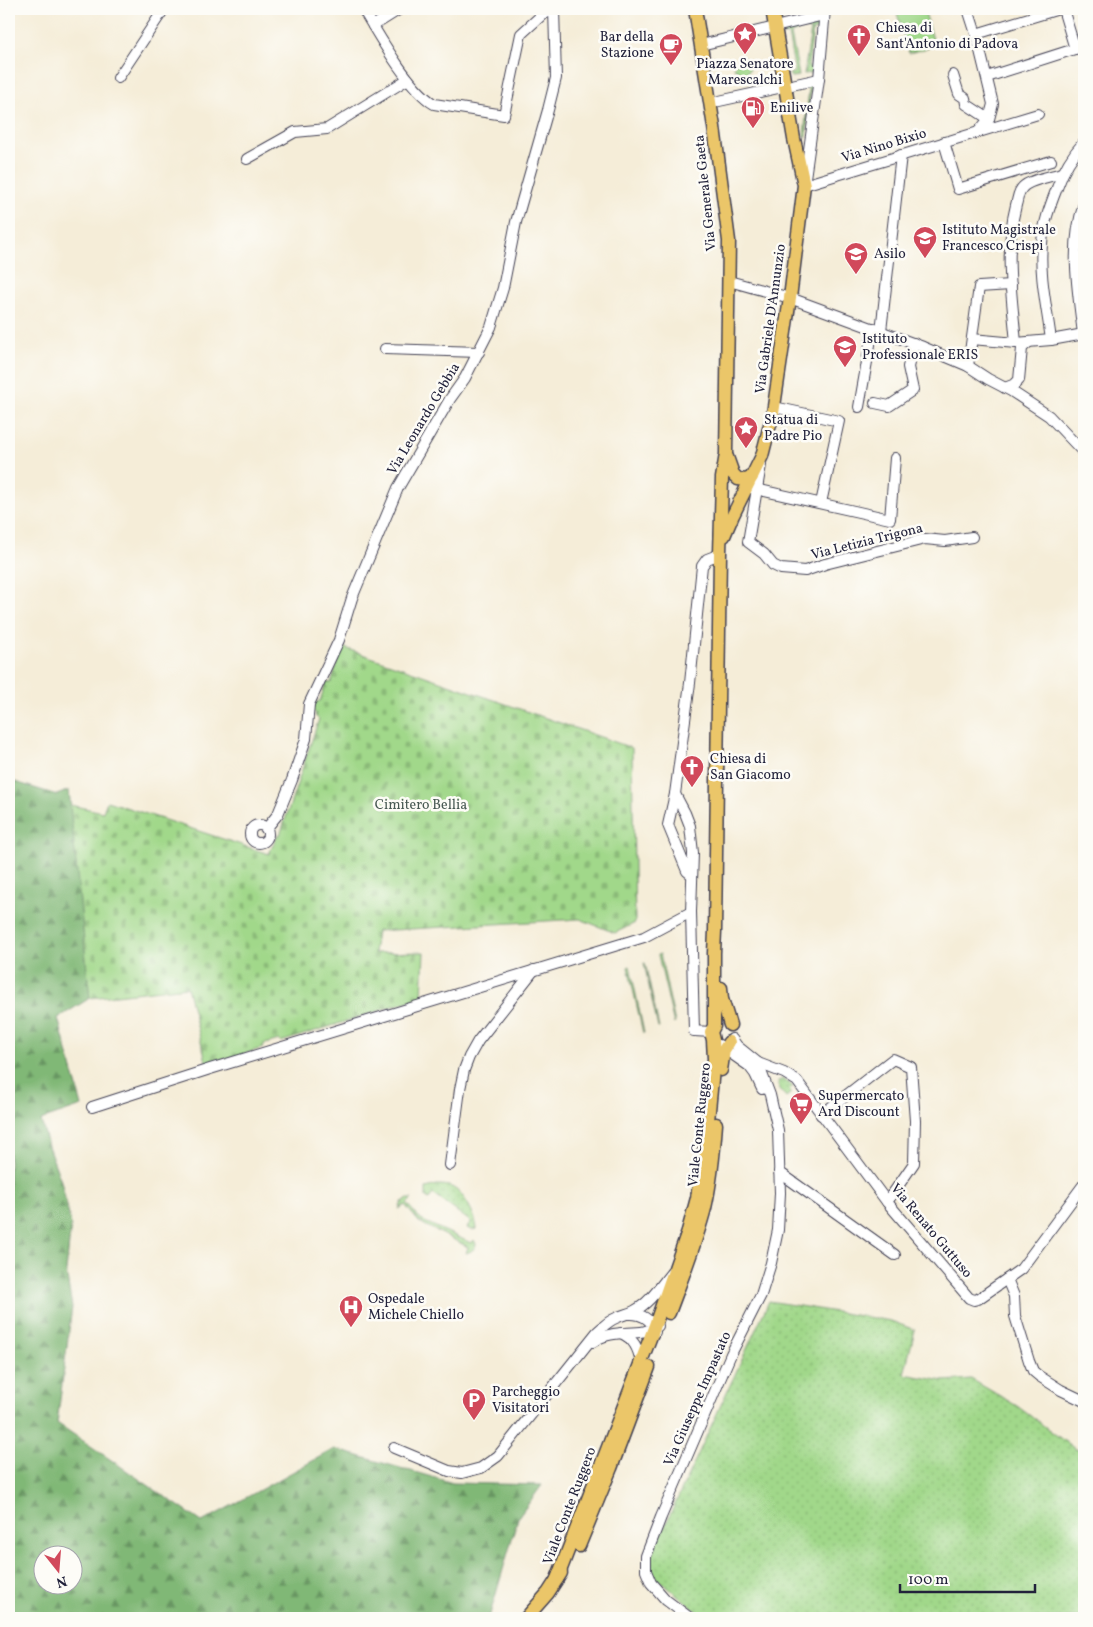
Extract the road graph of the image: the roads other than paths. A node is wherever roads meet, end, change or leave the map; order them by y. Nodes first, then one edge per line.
1 (164, 9) edge
2 (362, 9) edge
3 (400, 9) edge
4 (695, 9) edge
5 (968, 9) edge
6 (1059, 9) edge
7 (1063, 9) edge
8 (554, 10) edge
9 (825, 12) edge
10 (774, 18) edge
11 (373, 26) junction
12 (976, 34) junction
13 (700, 40) junction
14 (1080, 47) edge
15 (953, 75) dead end
16 (118, 78) dead end
17 (987, 78) junction
18 (408, 79) junction
19 (818, 79) junction
20 (787, 92) junction
21 (711, 109) junction
22 (1038, 114) dead end
23 (989, 119) junction
24 (973, 133) junction
25 (944, 142) junction
26 (1084, 142) edge
27 (901, 155) junction
28 (247, 159) dead end
29 (1051, 161) dead end
30 (1062, 173) junction
31 (804, 186) junction
32 (1084, 204) edge
33 (729, 281) junction
34 (1011, 285) junction
35 (790, 298) junction
36 (877, 330) junction
37 (1084, 334) edge
38 (972, 339) junction
39 (1051, 340) junction
40 (1029, 342) junction
41 (914, 343) junction
42 (1016, 343) junction
43 (385, 348) dead end
44 (480, 352) junction
45 (968, 366) junction
46 (1005, 388) junction
47 (875, 403) dead end
48 (774, 407) junction
49 (859, 407) dead end
50 (1084, 453) edge
51 (726, 454) junction
52 (895, 458) dead end
53 (752, 485) junction
54 (821, 503) junction
55 (972, 537) dead end
56 (720, 550) junction
57 (675, 794) junction
58 (266, 829) dead end
59 (692, 875) junction
60 (691, 912) junction
61 (715, 931) junction
62 (534, 970) junction
63 (720, 1039) junction
64 (758, 1064) junction
65 (92, 1107) dead end
66 (774, 1115) junction
67 (821, 1115) junction
68 (450, 1165) dead end
69 (780, 1172) junction
70 (1084, 1184) edge
71 (887, 1202) junction
72 (692, 1250) junction
73 (895, 1255) dead end
74 (676, 1267) junction
75 (1006, 1279) junction
76 (627, 1314) junction
77 (654, 1328) junction
78 (621, 1333) junction
79 (584, 1349) junction
80 (641, 1362) junction
81 (1084, 1401) edge
82 (394, 1448) dead end
83 (614, 1460) junction
84 (557, 1579) junction
85 (526, 1618) edge
86 (690, 1618) edge

1 - 16 street
2 - 11 street
3 - 11 street
4 - 13 main road, Via Generale Gaeta
5 - 12 street
6 - 12 street
7 - 14 street
8 - 18 street
8 - 44 street, Via Leonardo Gebbia
9 - 10 street
9 - 19 street
10 - 13 street
10 - 20 main road, Via Gabriele D'Annunzio
11 - 18 street
12 - 17 street
13 - 21 main road, Via Generale Gaeta
14 - 17 street
15 - 23 street
17 - 23 street
18 - 28 street
19 - 20 street
19 - 31 street
20 - 21 street
20 - 31 main road, Via Gabriele D'Annunzio
21 - 33 main road, Via Generale Gaeta
22 - 24 street, Via Nino Bixio
23 - 24 street
24 - 25 street, Via Nino Bixio
25 - 27 street, Via Nino Bixio
25 - 29 street
26 - 30 street
27 - 31 street, Via Nino Bixio
27 - 36 street
30 - 34 street
30 - 39 street
31 - 35 main road, Via Gabriele D'Annunzio
32 - 37 street
33 - 35 street
33 - 51 main road, Via Generale Gaeta
34 - 38 street
34 - 42 street
35 - 36 street
35 - 48 main road, Via Gabriele D'Annunzio
36 - 41 street
36 - 49 street
37 - 39 street
38 - 42 street
38 - 45 street
39 - 40 street
40 - 42 street
40 - 46 street
41 - 45 street
41 - 47 street
43 - 44 street
44 - 58 street, Via Leonardo Gebbia
45 - 46 street
46 - 50 street
48 - 53 main road, Via Gabriele D'Annunzio
48 - 54 street
51 - 53 main road
51 - 56 main road, Via Generale Gaeta
52 - 54 street
53 - 54 street
53 - 55 street, Via Letizia Trigona
53 - 56 main road, Via Gabriele D'Annunzio
56 - 57 street
56 - 61 main road, Via Generale Gaeta
57 - 59 street
57 - 59 street
59 - 60 street
60 - 62 street
60 - 63 street
61 - 63 main road
61 - 63 main road
62 - 65 street
62 - 68 street
63 - 64 street
63 - 66 street
63 - 72 main road, Viale Conte Ruggero
63 - 74 main road, Viale Conte Ruggero
64 - 66 street
64 - 67 street, Via Renato Guttuso
66 - 69 street, Via Giuseppe Impastato
67 - 71 street, Via Renato Guttuso
67 - 71 street
69 - 73 street
69 - 86 street, Via Giuseppe Impastato
70 - 75 street, Via Renato Guttuso
71 - 75 street, Via Renato Guttuso
72 - 77 street
72 - 83 main road, Viale Conte Ruggero
74 - 76 street
74 - 77 main road, Viale Conte Ruggero
75 - 81 street
76 - 77 street
76 - 79 street
77 - 78 street
77 - 80 main road, Viale Conte Ruggero
77 - 83 street
78 - 79 street
78 - 80 street
79 - 82 street
80 - 84 main road, Viale Conte Ruggero
83 - 84 main road, Viale Conte Ruggero
84 - 85 main road

